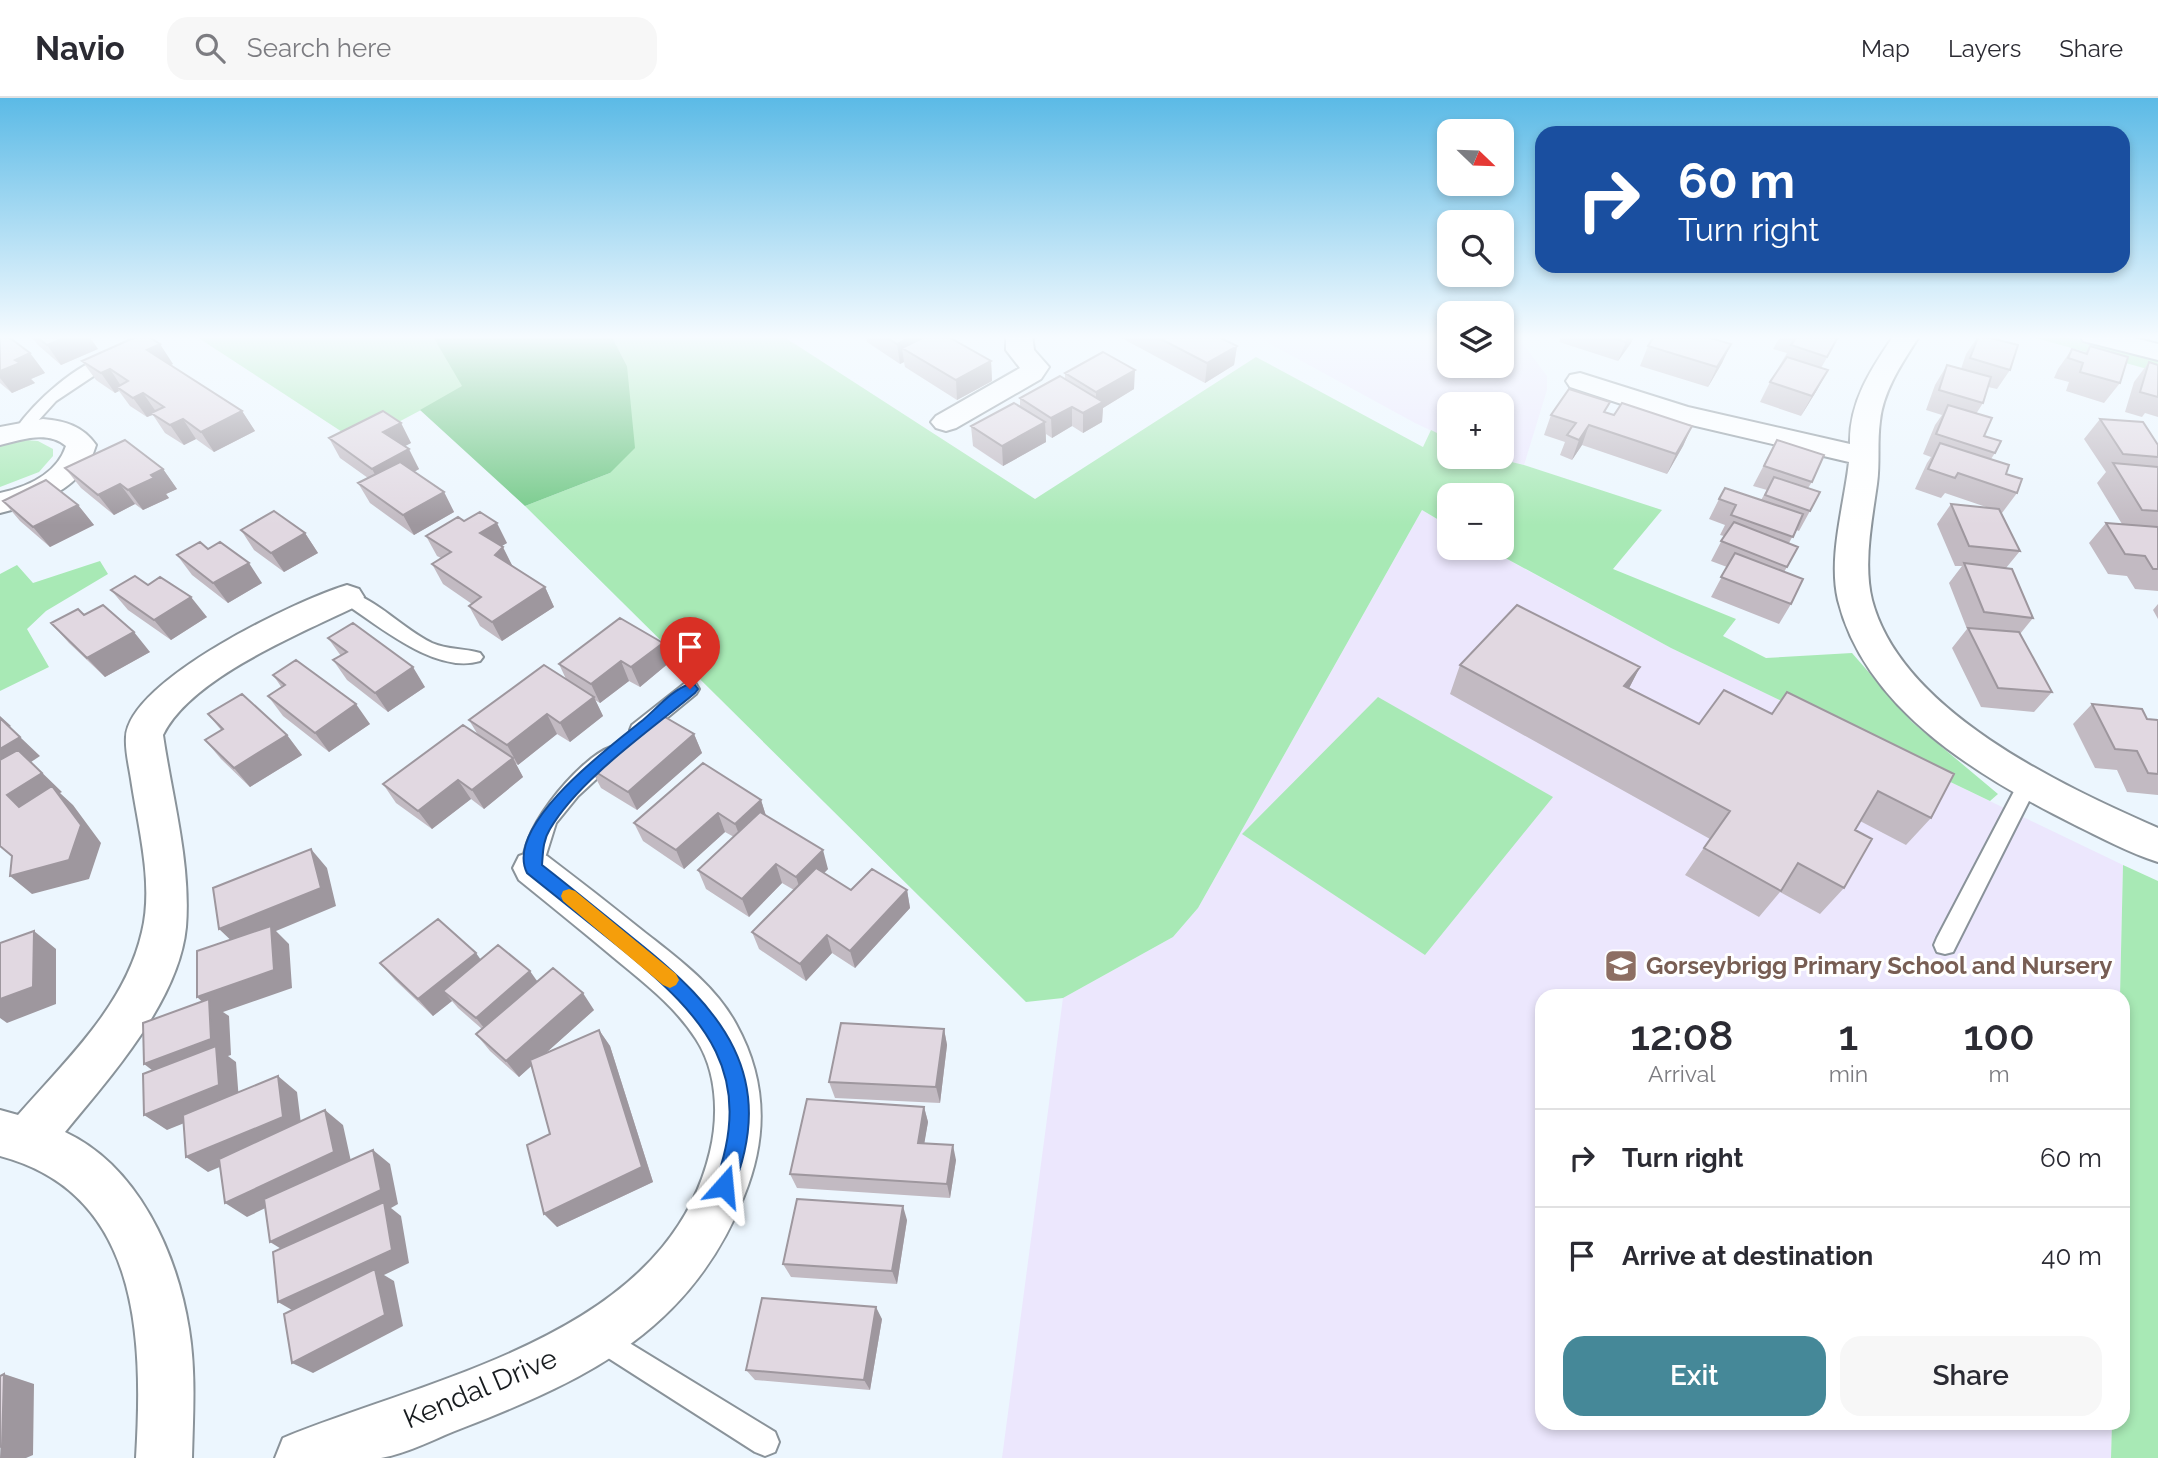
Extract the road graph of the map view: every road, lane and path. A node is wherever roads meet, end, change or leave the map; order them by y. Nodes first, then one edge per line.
1 (49, 398) edge
2 (987, 398) edge
3 (1633, 398) edge
4 (1871, 398) edge
5 (946, 422) dead end
6 (11, 433) edge
7 (1865, 457) junction
8 (0, 503) edge
9 (347, 597) joint
10 (474, 657) dead end
11 (690, 689) dead end
12 (2028, 783) junction
13 (2158, 846) edge
14 (533, 868) joint
15 (1945, 945) dead end
16 (15, 1135) edge
17 (596, 1336) junction
18 (765, 1442) dead end
19 (164, 1458) edge
20 (303, 1458) edge

1 - 6 lane
2 - 5 street
3 - 7 street
4 - 7 street
6 - 8 street
7 - 12 street
9 - 10 lane
9 - 16 street
11 - 14 lane
12 - 13 street
12 - 15 lane
14 - 17 street, Kendal Drive
16 - 19 street
17 - 18 lane
17 - 20 street, Kendal Drive

